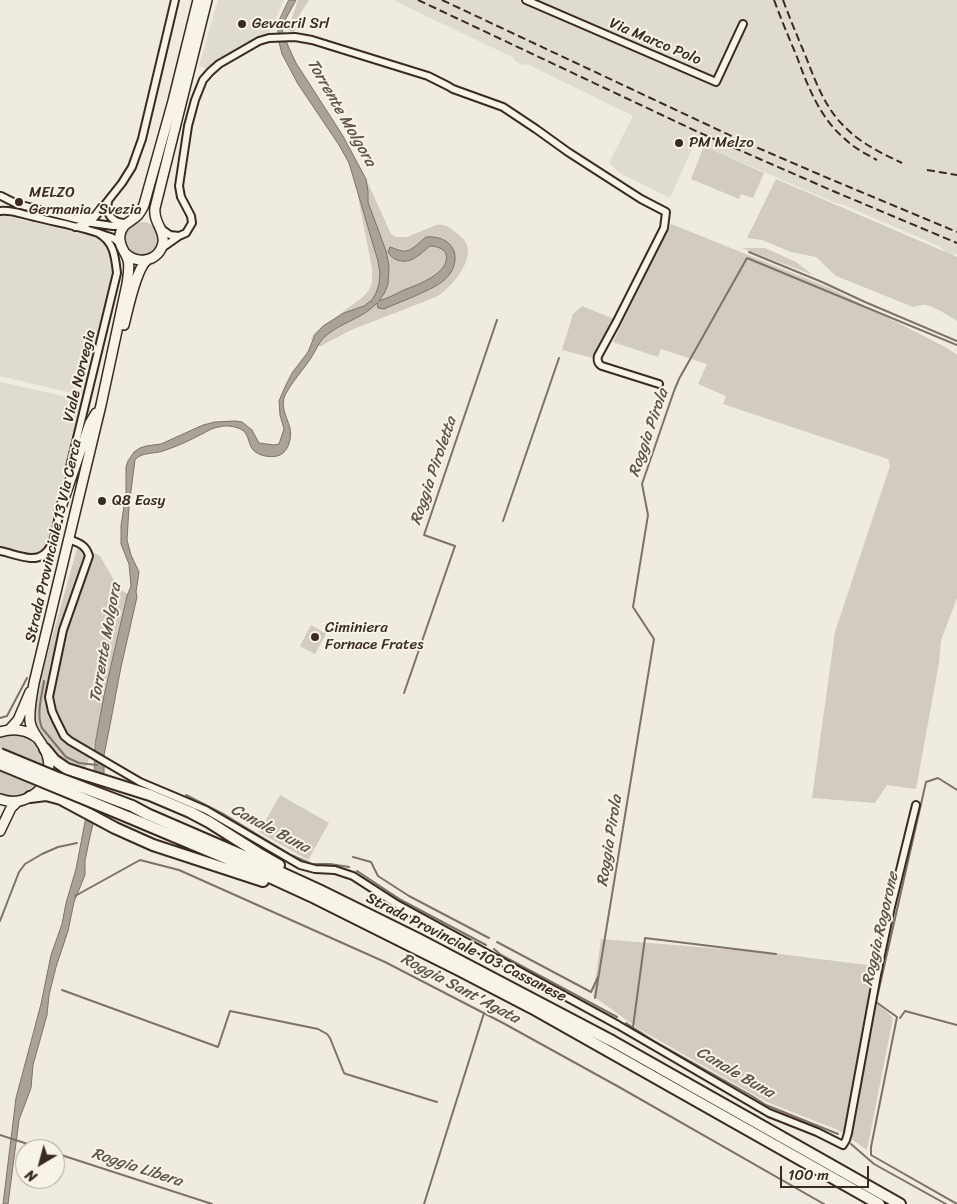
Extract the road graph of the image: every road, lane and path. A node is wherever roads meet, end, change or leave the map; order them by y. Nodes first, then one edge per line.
1 (175, 0) edge
2 (198, 0) edge
3 (207, 0) edge
4 (526, 0) edge
5 (743, 24) dead end
6 (1, 195) edge
7 (109, 200) junction
8 (0, 210) edge
9 (100, 212) junction
10 (70, 218) junction
11 (129, 221) junction
12 (89, 222) junction
13 (159, 226) junction
14 (75, 227) junction
15 (98, 233) junction
16 (179, 236) junction
17 (122, 248) junction
18 (161, 248) junction
19 (147, 260) junction
20 (659, 384) dead end
21 (101, 405) junction
22 (60, 513) junction
23 (69, 539) junction
24 (0, 551) edge
25 (34, 683) junction
26 (5, 731) edge
27 (38, 739) junction
28 (45, 749) junction
29 (0, 754) edge
30 (0, 764) edge
31 (30, 798) junction
32 (0, 799) edge
33 (18, 801) junction
34 (916, 805) dead end
35 (0, 831) edge
36 (408, 934) junction
37 (414, 948) junction
38 (879, 1204) edge
39 (900, 1204) edge

1 - 7 street
2 - 11 main road, Strada Provinciale 13 Via Cerca
3 - 13 main road
4 - 5 street, Via Marco Polo
6 - 8 street
6 - 10 street
7 - 9 street
7 - 11 street
8 - 14 street
9 - 10 street
9 - 12 street
10 - 12 street
11 - 12 street
11 - 13 main road
11 - 17 main road, Strada Provinciale 13 Via Cerca
12 - 14 street
13 - 16 street
13 - 18 main road
14 - 15 street
15 - 17 street
15 - 22 street, Viale Norvegia
16 - 18 street
16 - 20 street
17 - 19 main road
17 - 21 main road, Strada Provinciale 13 Via Cerca
18 - 19 main road, Strada Provinciale 13 Via Cerca
19 - 21 main road, Strada Provinciale 13 Via Cerca
21 - 22 main road
21 - 23 main road, Strada Provinciale 13 Via Cerca
22 - 24 street, Viale Norvegia
23 - 25 main road, Strada Provinciale 13 Via Cerca
23 - 34 street
25 - 26 main road, Strada Provinciale 13 Via Cerca
25 - 27 main road, Strada Provinciale 13 Via Cerca
26 - 27 main road, Strada Provinciale 13 Via Cerca
27 - 28 main road, Strada Provinciale 13 Via Cerca
28 - 31 main road, Strada Provinciale 13 Via Cerca
28 - 36 highway
29 - 36 highway, Strada Provinciale 103 Cassanese, bridge
30 - 37 highway, Strada Provinciale 103 Cassanese, bridge
31 - 33 main road
31 - 37 highway
32 - 33 main road
33 - 35 main road
36 - 39 highway, Strada Provinciale 103 Cassanese
37 - 38 highway, Strada Provinciale 103 Cassanese

